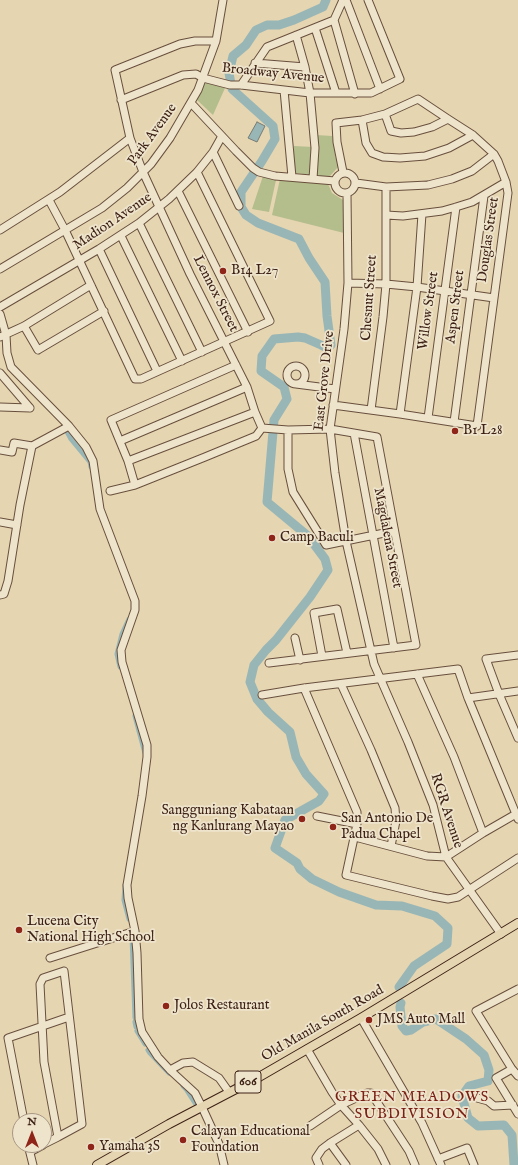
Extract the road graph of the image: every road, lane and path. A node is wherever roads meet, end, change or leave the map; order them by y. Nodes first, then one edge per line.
1 (223, 0) edge
2 (345, 0) edge
3 (368, 0) edge
4 (334, 20) junction
5 (315, 28) junction
6 (296, 36) junction
7 (216, 41) junction
8 (255, 63) junction
9 (305, 67) junction
10 (203, 78) junction
11 (235, 85) junction
12 (380, 89) junction
13 (284, 90) junction
14 (310, 93) junction
15 (336, 93) junction
16 (356, 94) junction
17 (121, 100) junction
18 (192, 103) junction
19 (385, 114) junction
20 (448, 119) junction
21 (362, 120) junction
22 (473, 135) junction
23 (222, 136) junction
24 (130, 138) junction
25 (213, 152) junction
26 (494, 154) junction
27 (143, 172) junction
28 (197, 172) junction
29 (343, 172) junction
30 (292, 177) junction
31 (313, 179) junction
32 (335, 181) junction
33 (506, 182) junction
34 (356, 183) junction
35 (386, 187) junction
36 (178, 191) junction
37 (347, 193) junction
38 (484, 196) junction
39 (49, 200) junction
40 (239, 206) dead end
41 (456, 207) junction
42 (159, 208) junction
43 (422, 214) junction
44 (386, 215) junction
45 (139, 223) junction
46 (0, 230) edge
47 (65, 230) junction
48 (121, 236) junction
49 (99, 249) junction
50 (80, 260) junction
51 (0, 269) edge
52 (348, 283) junction
53 (386, 284) junction
54 (91, 285) junction
55 (417, 287) junction
56 (444, 290) junction
57 (470, 294) junction
58 (494, 298) junction
59 (0, 307) edge
60 (104, 311) junction
61 (0, 314) edge
62 (24, 326) junction
63 (248, 332) junction
64 (3, 336) edge
65 (225, 342) junction
66 (202, 352) junction
67 (182, 361) junction
68 (236, 365) junction
69 (157, 371) junction
70 (0, 374) edge
71 (295, 384) dead end
72 (247, 387) junction
73 (335, 389) junction
74 (333, 406) junction
75 (0, 407) edge
76 (371, 410) junction
77 (255, 412) junction
78 (400, 414) junction
79 (428, 418) junction
80 (454, 422) junction
81 (69, 426) junction
82 (262, 428) junction
83 (330, 429) junction
84 (288, 430) junction
85 (354, 433) junction
86 (120, 441) junction
87 (32, 446) junction
88 (0, 450) edge
89 (128, 461) junction
90 (135, 485) junction
91 (110, 490) dead end
92 (0, 522) edge
93 (18, 525) junction
94 (394, 531) junction
95 (373, 536) junction
96 (346, 541) junction
97 (0, 595) edge
98 (295, 638) dead end
99 (394, 648) junction
100 (370, 651) junction
101 (346, 654) junction
102 (518, 655) edge
103 (322, 656) junction
104 (300, 660) junction
105 (269, 663) dead end
106 (374, 664) joint
107 (417, 674) junction
108 (380, 679) junction
109 (340, 684) junction
110 (304, 688) junction
111 (518, 691) edge
112 (499, 694) junction
113 (262, 696) dead end
114 (468, 698) junction
115 (515, 722) edge
116 (518, 738) edge
117 (317, 816) dead end
118 (517, 817) edge
119 (357, 824) junction
120 (483, 833) junction
121 (355, 837) junction
122 (391, 846) junction
123 (446, 856) junction
124 (518, 858) edge
125 (469, 890) junction
126 (518, 923) edge
127 (135, 930) junction
128 (501, 934) junction
129 (50, 958) dead end
130 (518, 989) edge
131 (69, 1017) junction
132 (361, 1018) junction
133 (42, 1026) junction
134 (307, 1049) junction
135 (512, 1068) junction
136 (170, 1070) junction
137 (518, 1076) edge
138 (229, 1092) junction
139 (477, 1098) dead end
140 (341, 1105) junction
141 (513, 1105) junction
142 (202, 1107) junction
143 (22, 1113) edge
144 (518, 1114) edge
145 (359, 1124) junction
146 (310, 1126) dead end
147 (58, 1137) junction
148 (52, 1140) edge
149 (330, 1143) junction
150 (30, 1153) edge
151 (440, 1162) edge
152 (33, 1165) edge
153 (97, 1165) edge
154 (224, 1165) edge
155 (319, 1165) edge
156 (346, 1165) edge
157 (386, 1165) edge
158 (415, 1165) edge
159 (474, 1165) edge

1 - 7 street, Park Avenue
2 - 4 street
2 - 12 street
3 - 12 street, Broadway Avenue
4 - 5 street
4 - 16 street
5 - 6 street
5 - 15 street
6 - 8 street
6 - 9 street
7 - 10 street, Park Avenue
7 - 17 street, Lennox Street
8 - 9 street
8 - 11 street
9 - 14 street
10 - 11 street, Broadway Avenue
10 - 17 street, Broadway Avenue
10 - 18 street, Park Avenue
11 - 13 street, Broadway Avenue
12 - 16 street, Broadway Avenue
13 - 14 street, Broadway Avenue
13 - 30 street
14 - 15 street, Broadway Avenue
14 - 31 street
15 - 16 street, Broadway Avenue
17 - 24 street, Lennox Street
18 - 23 street
18 - 27 street, Park Avenue
19 - 20 street, Douglas Street
19 - 20 street
19 - 21 street
20 - 22 street, Douglas Street
21 - 22 street
21 - 29 street
22 - 26 street, Douglas Street
23 - 25 street, Madion Avenue
23 - 30 street
24 - 27 street, Lennox Street
24 - 39 street
25 - 28 street, Madion Avenue
25 - 40 street
26 - 33 street, Douglas Street
26 - 35 street
27 - 42 street, Lennox Street
27 - 47 street, Park Avenue
28 - 36 street, Madion Avenue
28 - 63 street
29 - 32 street
29 - 34 street
30 - 31 street
31 - 32 street
32 - 37 street
33 - 38 street
33 - 58 street, Douglas Street
34 - 35 street
34 - 37 street
35 - 44 street, Chesnut Street
36 - 42 street, Madion Avenue
36 - 63 street
37 - 52 street, East Grove Drive
38 - 41 street
38 - 57 street, Aspen Street
39 - 46 street
39 - 47 street
41 - 43 street
41 - 56 street, Willow Street
42 - 45 street, Madion Avenue
42 - 65 street, Lennox Street
43 - 44 street
43 - 55 street
44 - 53 street, Chesnut Street
45 - 48 street, Madion Avenue
45 - 66 street
47 - 50 street
47 - 51 street, Park Avenue
48 - 49 street, Madion Avenue
48 - 67 street
49 - 50 street, Madion Avenue
49 - 69 street
50 - 54 street
50 - 59 street, Madion Avenue
52 - 53 street
52 - 73 street, East Grove Drive
53 - 55 street
53 - 76 street, Chesnut Street
54 - 60 street
54 - 62 street
55 - 56 street
55 - 78 street
56 - 57 street
56 - 79 street, Willow Street
57 - 58 street
57 - 80 street, Aspen Street
58 - 80 street, Douglas Street
60 - 62 street
60 - 69 street
61 - 64 street
62 - 64 street
63 - 65 street
64 - 81 street
65 - 66 street
65 - 68 street, Lennox Street
66 - 67 street
67 - 69 street
68 - 72 street, Lennox Street
68 - 86 street
70 - 75 street
71 - 73 street
72 - 77 street, Lennox Street
72 - 86 street
73 - 74 street, East Grove Drive
74 - 76 street
74 - 83 street, East Grove Drive
76 - 78 street
77 - 82 street, Lennox Street
77 - 89 street
78 - 79 street
79 - 80 street
81 - 87 street
81 - 127 street
82 - 84 street
82 - 90 street
83 - 84 street
83 - 85 street
83 - 96 street, East Grove Drive
84 - 96 street
85 - 94 street
85 - 95 street, Magdalena Street
86 - 89 street
87 - 88 street
87 - 93 street
89 - 90 street
90 - 91 street
92 - 93 street
93 - 97 street
94 - 95 street
94 - 99 street
95 - 96 street
95 - 99 street, Magdalena Street
96 - 100 street, East Grove Drive
98 - 104 street
99 - 100 street
100 - 101 street
100 - 106 street, East Grove Drive
101 - 103 street
101 - 103 street
102 - 112 street
103 - 104 street
104 - 105 street
106 - 108 street, RGR Avenue
107 - 108 street
107 - 114 street
107 - 120 street
108 - 109 street
108 - 123 street, RGR Avenue
109 - 110 street
109 - 122 street
110 - 113 street
110 - 119 street
111 - 112 street
112 - 114 street
112 - 115 street
114 - 118 street
115 - 116 street
117 - 119 street
118 - 120 street
119 - 121 street
120 - 123 street
121 - 122 street
121 - 125 street
122 - 123 street
123 - 125 street, RGR Avenue
124 - 125 street
125 - 128 street, RGR Avenue
126 - 128 main road, Old Manila South Road / 606
127 - 129 street
127 - 136 street
128 - 132 main road, Old Manila South Road / 606
130 - 135 street
131 - 133 street
131 - 133 street
131 - 147 street
132 - 134 main road, Old Manila South Road / 606
132 - 151 street
133 - 143 street
133 - 147 street
134 - 138 main road, Old Manila South Road / 606
134 - 140 street
135 - 137 street
135 - 141 street
136 - 138 street
136 - 142 street
138 - 142 main road, Old Manila South Road / 606
139 - 141 street
140 - 145 street
140 - 146 street
140 - 158 street
141 - 144 street
142 - 153 main road, Old Manila South Road / 606
142 - 154 street
145 - 149 street
145 - 157 street
147 - 148 street
149 - 155 street
149 - 156 street
150 - 152 street
151 - 159 street

